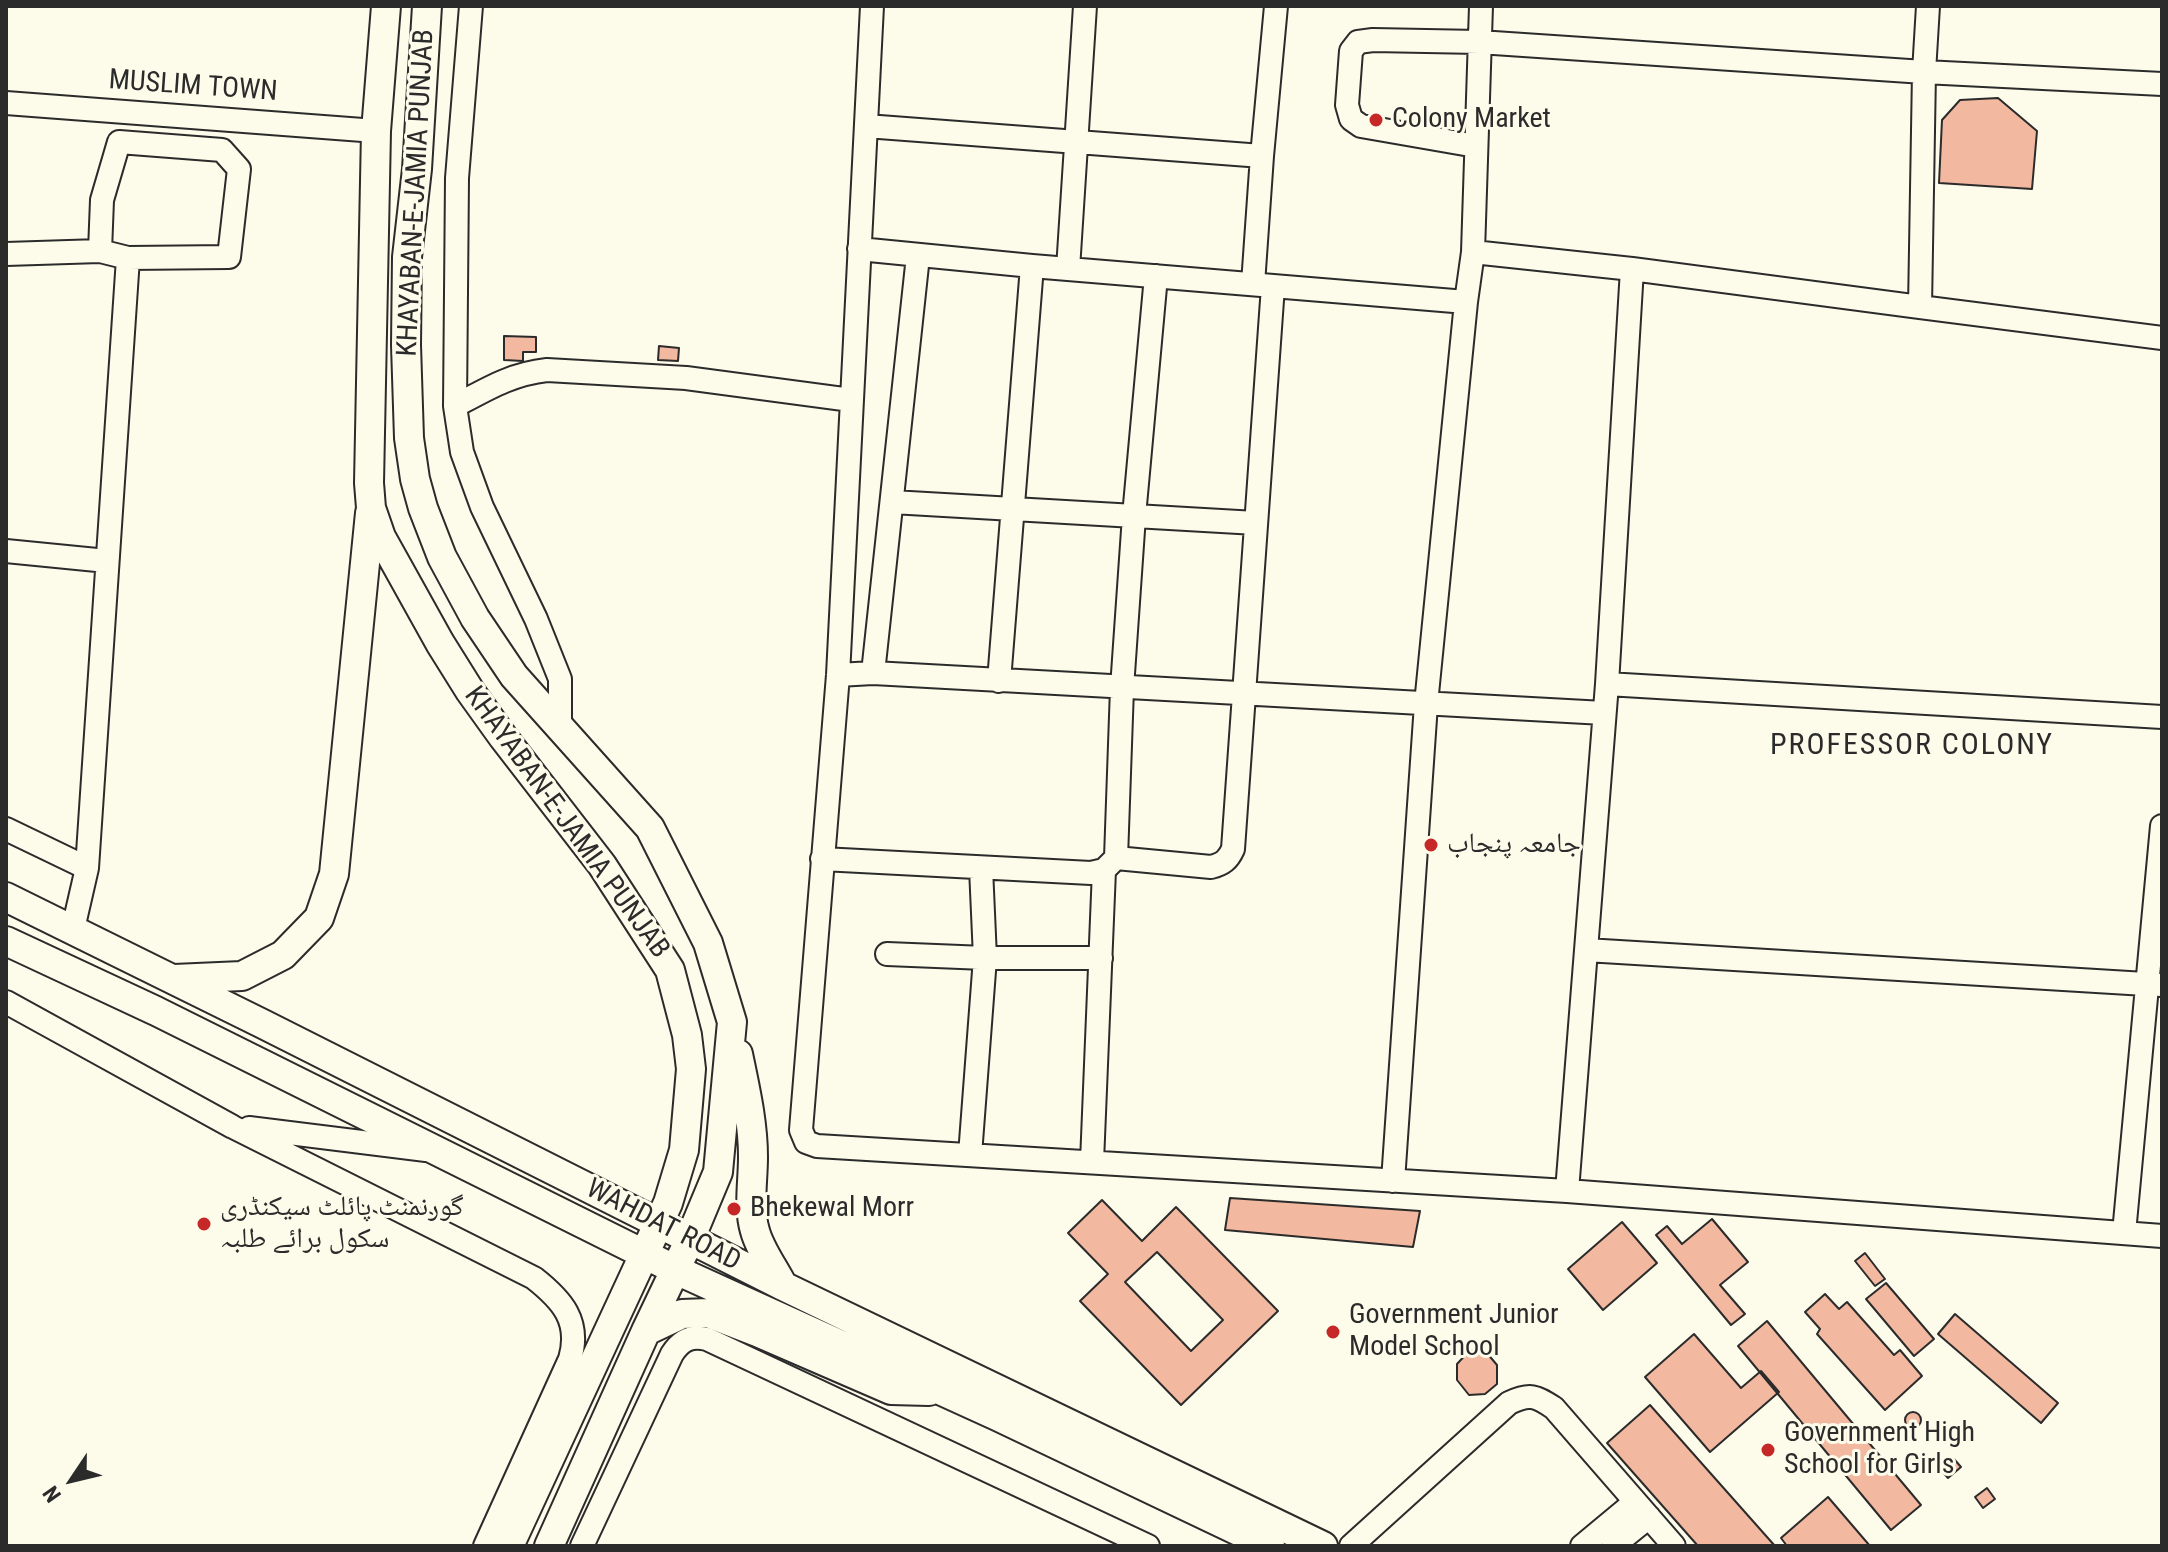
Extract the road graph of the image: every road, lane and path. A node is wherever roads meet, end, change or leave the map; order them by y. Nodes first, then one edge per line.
1 (386, 6) edge
2 (427, 6) edge
3 (471, 6) edge
4 (872, 6) edge
5 (1085, 6) edge
6 (1276, 6) edge
7 (1481, 6) edge
8 (1928, 6) edge
9 (1479, 42) junction
10 (1924, 72) junction
11 (2162, 84) edge
12 (6, 103) edge
13 (866, 126) junction
14 (376, 131) junction
15 (1076, 143) junction
16 (1476, 146) junction
17 (1262, 156) junction
18 (859, 249) junction
19 (100, 251) junction
20 (1473, 252) junction
21 (6, 254) edge
22 (918, 256) junction
23 (128, 258) junction
24 (1032, 266) junction
25 (1068, 269) junction
26 (1632, 269) junction
27 (1156, 276) junction
28 (1263, 285) junction
29 (1466, 302) junction
30 (1920, 307) junction
31 (2162, 338) edge
32 (851, 400) junction
33 (455, 406) junction
34 (415, 479) junction
35 (370, 496) junction
36 (892, 502) junction
37 (1014, 509) junction
38 (1134, 516) junction
39 (1256, 523) junction
40 (6, 551) edge
41 (107, 561) junction
42 (873, 673) junction
43 (838, 675) junction
44 (999, 681) junction
45 (1607, 684) junction
46 (1122, 688) junction
47 (1244, 693) junction
48 (1426, 704) junction
49 (1604, 713) junction
50 (2162, 717) edge
51 (560, 728) junction
52 (2162, 826) edge
53 (6, 829) edge
54 (822, 859) junction
55 (1110, 864) junction
56 (87, 868) junction
57 (981, 868) junction
58 (6, 897) edge
59 (73, 929) junction
60 (6, 941) edge
61 (1586, 950) junction
62 (887, 954) dead end
63 (985, 958) junction
64 (1101, 958) junction
65 (170, 979) junction
66 (2155, 984) edge
67 (6, 1002) edge
68 (156, 1011) junction
69 (732, 1022) junction
70 (233, 1127) junction
71 (439, 1152) junction
72 (970, 1155) junction
73 (1092, 1162) junction
74 (1393, 1181) junction
75 (1567, 1191) junction
76 (659, 1224) junction
77 (2124, 1233) junction
78 (2162, 1236) edge
79 (690, 1239) junction
80 (645, 1254) junction
81 (676, 1270) junction
82 (783, 1286) junction
83 (646, 1331) junction
84 (942, 1391) junction
85 (551, 1427) junction
86 (1642, 1510) junction
87 (552, 1539) edge
88 (485, 1546) edge
89 (509, 1546) edge
90 (583, 1546) edge
91 (1148, 1546) edge
92 (1270, 1546) edge
93 (1323, 1546) edge
94 (1351, 1546) edge
95 (1582, 1546) edge
96 (1613, 1546) edge
97 (1674, 1546) edge

1 - 14 main road, KHAYABAN-E-JAMIA PUNJAB
2 - 34 main road, KHAYABAN-E-JAMIA PUNJAB
3 - 33 street
4 - 13 street
5 - 15 street
6 - 17 street
7 - 9 street
8 - 10 street
9 - 10 street
9 - 16 street
9 - 16 street
10 - 11 street
10 - 30 street
12 - 14 street, MUSLIM TOWN
13 - 15 street
13 - 18 street
14 - 35 main road, KHAYABAN-E-JAMIA PUNJAB
15 - 17 street
15 - 25 street
16 - 20 street
17 - 28 street
18 - 22 street
18 - 32 street
19 - 21 street
19 - 23 street
19 - 23 street
20 - 26 street
20 - 29 street
22 - 24 street
22 - 36 street
23 - 41 street
24 - 25 street
24 - 37 street
25 - 27 street
26 - 30 street
26 - 45 street
27 - 28 street
27 - 38 street
28 - 29 street
28 - 39 street
29 - 48 street
30 - 31 street
32 - 33 street
32 - 43 street
33 - 51 street
34 - 35 main road
34 - 51 main road, KHAYABAN-E-JAMIA PUNJAB
35 - 65 main road
35 - 76 main road, KHAYABAN-E-JAMIA PUNJAB
36 - 37 street
36 - 42 street
37 - 38 street
37 - 44 street
38 - 39 street
38 - 46 street
39 - 47 street
40 - 41 street
41 - 56 street
42 - 43 street
42 - 44 street
43 - 54 street
44 - 46 street
45 - 49 street
45 - 50 street
46 - 47 street
46 - 55 street
47 - 48 street
47 - 55 street
48 - 49 street
48 - 74 street
49 - 61 street
51 - 69 main road, KHAYABAN-E-JAMIA PUNJAB
52 - 66 street
53 - 56 street
54 - 57 street
54 - 72 street
55 - 57 street
55 - 64 street
56 - 59 street
57 - 63 street
58 - 59 main road, WAHDAT ROAD
59 - 65 main road, WAHDAT ROAD
60 - 68 main road, WAHDAT ROAD
61 - 66 street
61 - 75 street
62 - 63 street
63 - 64 street
63 - 72 street
64 - 73 street
65 - 68 main road
65 - 76 main road, WAHDAT ROAD
66 - 77 street
67 - 70 street
68 - 71 main road, WAHDAT ROAD
69 - 79 main road, KHAYABAN-E-JAMIA PUNJAB
69 - 82 main road
70 - 71 street
70 - 85 street
71 - 80 main road, WAHDAT ROAD
72 - 73 street
73 - 74 street
74 - 75 street
75 - 77 street
76 - 79 main road, WAHDAT ROAD
76 - 80 main road, KHAYABAN-E-JAMIA PUNJAB
77 - 78 street
79 - 81 main road, KHAYABAN-E-JAMIA PUNJAB
79 - 82 main road, WAHDAT ROAD
80 - 81 main road, WAHDAT ROAD
80 - 85 main road, KHAYABAN-E-JAMIA PUNJAB
81 - 83 main road, KHAYABAN-E-JAMIA PUNJAB
81 - 84 main road, WAHDAT ROAD
82 - 93 main road, WAHDAT ROAD
83 - 84 main road
83 - 87 main road, KHAYABAN-E-JAMIA PUNJAB
84 - 92 main road, WAHDAT ROAD
85 - 88 street
85 - 89 main road, KHAYABAN-E-JAMIA PUNJAB
86 - 94 street
86 - 95 street
86 - 96 street
86 - 97 street
87 - 90 street
90 - 91 street

